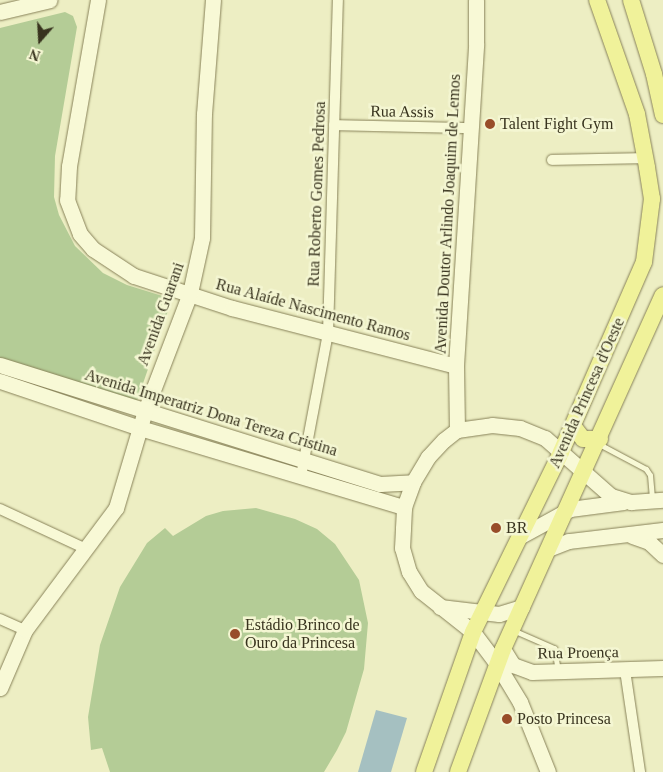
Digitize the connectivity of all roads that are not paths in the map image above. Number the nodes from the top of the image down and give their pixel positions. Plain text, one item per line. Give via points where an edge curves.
1 (50, 0) edge
2 (98, 0) edge
3 (213, 0) edge
4 (338, 0) edge
5 (476, 0) edge
6 (597, 0) edge
7 (631, 0) edge
8 (0, 12) edge
9 (663, 115) edge
10 (334, 125) junction
11 (469, 128) junction
12 (645, 158) junction
13 (552, 160) dead end
14 (190, 293) junction
15 (663, 295) edge
16 (328, 333) junction
17 (0, 365) edge
18 (456, 366) junction
19 (0, 381) edge
20 (145, 411) junction
21 (573, 426) junction
22 (140, 428) junction
23 (457, 430) junction
24 (599, 441) junction
25 (561, 452) junction
26 (304, 460) junction
27 (585, 472) junction
28 (301, 476) junction
29 (413, 482) junction
30 (658, 501) edge
31 (631, 502) junction
32 (404, 507) junction
33 (0, 509) edge
34 (566, 511) junction
35 (663, 530) edge
36 (628, 535) junction
37 (518, 536) junction
38 (86, 549) junction
39 (548, 549) junction
40 (663, 555) edge
41 (438, 607) junction
42 (522, 607) junction
43 (482, 611) junction
44 (0, 619) edge
45 (511, 629) junction
46 (25, 630) junction
47 (473, 632) junction
48 (500, 656) junction
49 (663, 668) edge
50 (625, 670) junction
51 (558, 671) junction
52 (532, 672) junction
53 (0, 688) edge
54 (515, 694) junction
55 (424, 772) edge
56 (458, 772) edge
57 (548, 772) edge
58 (640, 772) edge

1 - 8 main road
2 - 14 main road, Rua Alaíde Nascimento Ramos via 69,166 67,200 72,218 93,250 113,264 134,276
3 - 14 main road, Avenida Guarani via 204,114 202,238
4 - 10 street, Rua Roberto Gomes Pedrosa
5 - 11 main road, Avenida Doutor Arlindo Joaquim de Lemos
6 - 12 main road, Avenida Princesa d'Oeste via 637,114
7 - 9 main road
10 - 11 street, Rua Assis
10 - 16 street, Rua Roberto Gomes Pedrosa
11 - 18 main road, Avenida Doutor Arlindo Joaquim de Lemos
12 - 13 street
12 - 21 main road, Avenida Princesa d'Oeste via 652,199 644,262
14 - 16 main road, Rua Alaíde Nascimento Ramos via 232,308
14 - 20 main road, Avenida Guarani
15 - 24 main road, Avenida Princesa d'Oeste
16 - 18 main road, Rua Alaíde Nascimento Ramos
16 - 26 street, Rua Roberto Gomes Pedrosa
17 - 20 main road, Avenida Imperatriz Dona Tereza Cristina
18 - 23 main road, Avenida Doutor Arlindo Joaquim de Lemos
19 - 22 main road, Avenida Imperatriz Dona Tereza Cristina
20 - 22 main road, Avenida Guarani
20 - 26 main road, Avenida Imperatriz Dona Tereza Cristina
21 - 24 main road via 583,439
21 - 25 main road, Avenida Princesa d'Oeste
22 - 28 main road, Avenida Imperatriz Dona Tereza Cristina
22 - 38 main road, Avenida Guarani via 116,508
23 - 25 main road via 492,425 520,428 545,438
23 - 29 main road via 428,457
24 - 27 main road, Avenida Princesa d'Oeste
24 - 30 lane via 646,469
25 - 27 main road
25 - 37 main road, Avenida Princesa d'Oeste
26 - 28 street, Rua Roberto Gomes Pedrosa
26 - 29 main road, Avenida Imperatriz Dona Tereza Cristina via 380,484
27 - 31 main road via 611,496
27 - 34 main road, Avenida Princesa d'Oeste
28 - 32 main road, Avenida Imperatriz Dona Tereza Cristina
29 - 32 main road
30 - 31 main road
31 - 34 main road
32 - 41 main road via 402,548 409,572
33 - 38 street
34 - 37 main road
34 - 39 main road, Avenida Princesa d'Oeste
35 - 36 main road
36 - 39 main road via 569,541
36 - 40 main road via 649,542
37 - 43 main road, Avenida Princesa d'Oeste
38 - 46 main road, Avenida Guarani
39 - 42 main road, Avenida Princesa d'Oeste
41 - 43 main road
41 - 47 main road
42 - 43 main road via 508,613
42 - 45 main road, Avenida Princesa d'Oeste
43 - 47 main road, Avenida Princesa d'Oeste
44 - 46 street
45 - 48 main road, Avenida Princesa d'Oeste
45 - 51 lane via 554,648
46 - 53 main road, Avenida Guarani
47 - 48 main road
47 - 55 main road, Avenida Princesa d'Oeste
48 - 52 main road, Rua Proença
48 - 54 main road
48 - 56 main road, Avenida Princesa d'Oeste
49 - 50 main road, Rua Proença
50 - 51 main road, Rua Proença
50 - 58 street
51 - 52 main road, Rua Proença
52 - 54 main road via 521,681
54 - 57 main road

